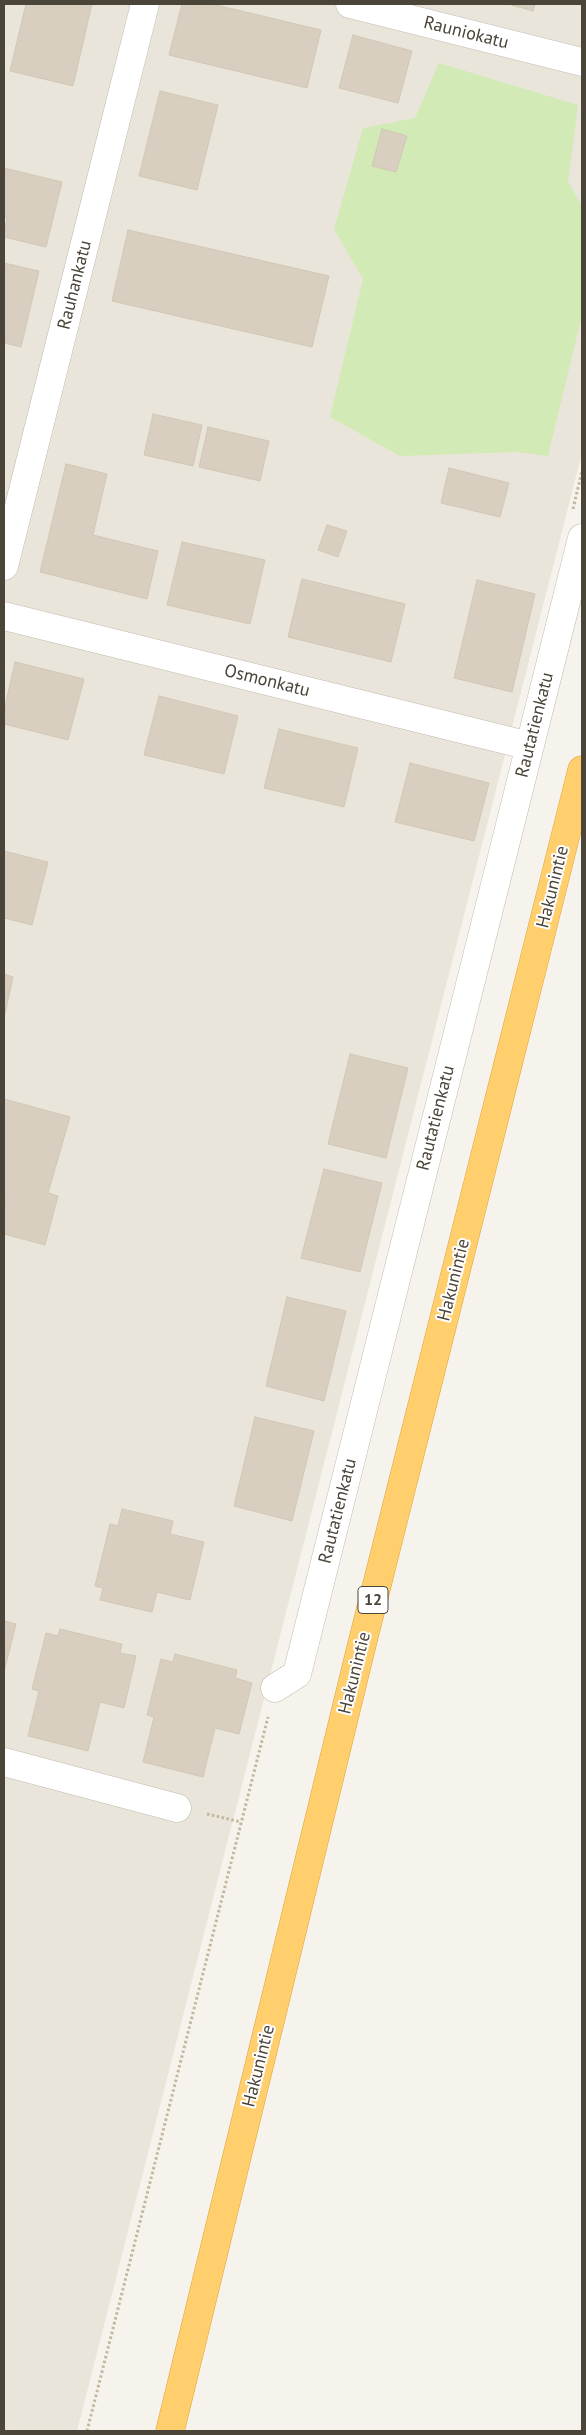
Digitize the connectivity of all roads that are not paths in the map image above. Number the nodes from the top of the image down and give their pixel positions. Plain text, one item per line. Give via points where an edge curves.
1 (145, 4) edge
2 (350, 4) edge
3 (582, 62) edge
4 (582, 538) edge
5 (4, 566) edge
6 (4, 616) edge
7 (530, 746) junction
8 (582, 770) edge
9 (275, 1688) dead end
10 (4, 1762) edge
11 (177, 1808) dead end
12 (170, 2431) edge

1 - 5 street, Rauhankatu
2 - 3 street, Rauniokatu
4 - 7 street, Rautatienkatu
6 - 7 street, Osmonkatu
7 - 9 street, Rautatienkatu via 297,1674
8 - 12 highway, Hakunintie / 12 via 360,1652
10 - 11 street

